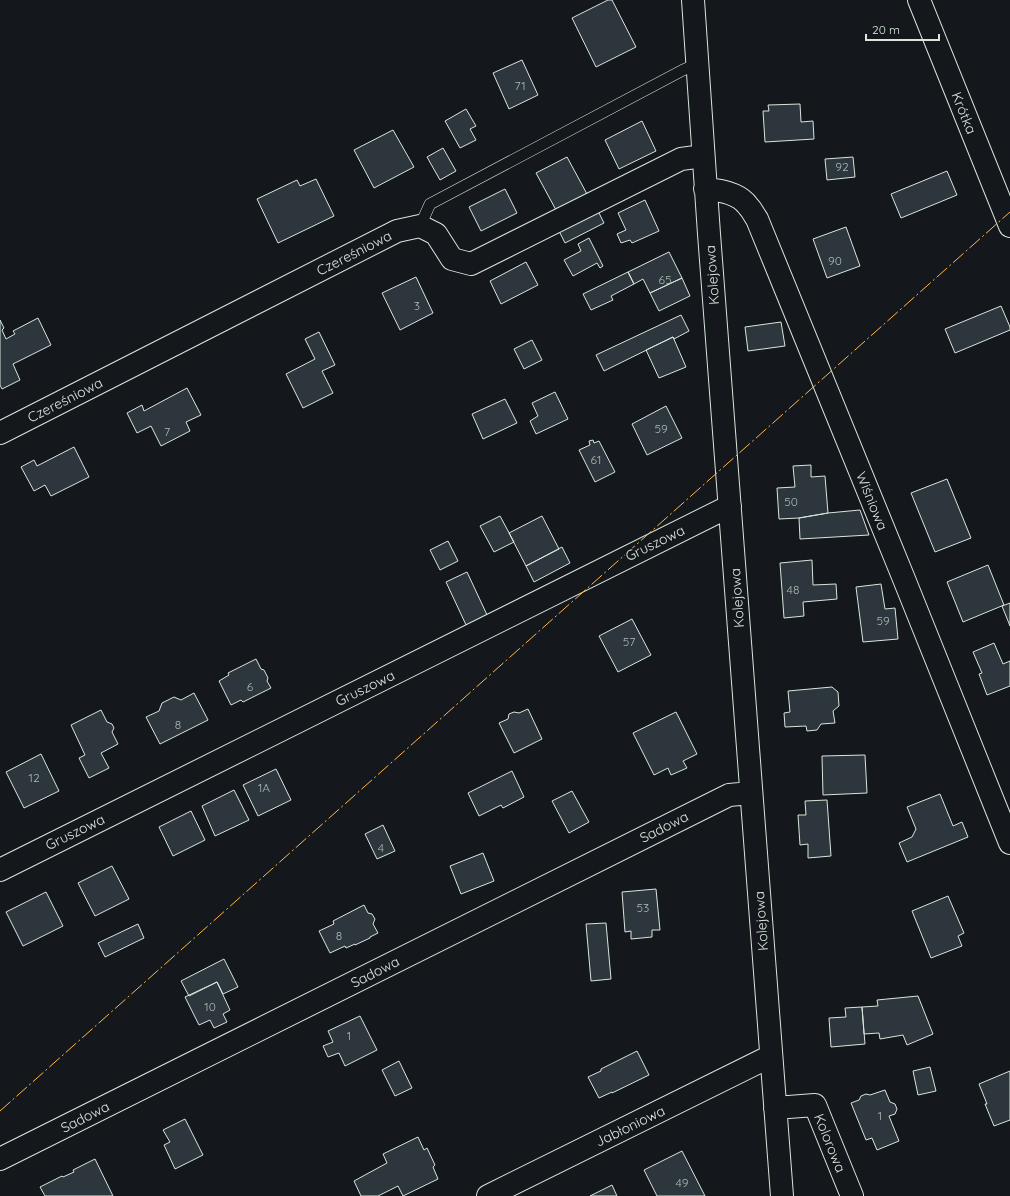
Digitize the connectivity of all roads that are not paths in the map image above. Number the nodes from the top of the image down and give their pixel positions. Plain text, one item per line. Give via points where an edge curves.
1 (693, 0) edge
2 (919, 0) edge
3 (697, 64) junction
4 (703, 156) junction
5 (706, 188) junction
6 (420, 226) junction
7 (1010, 226) edge
8 (0, 433) edge
9 (730, 506) junction
10 (751, 792) junction
11 (1010, 843) edge
12 (0, 870) edge
13 (771, 1056) junction
14 (775, 1108) junction
15 (0, 1159) edge
16 (488, 1196) edge
17 (782, 1196) edge
18 (852, 1196) edge

1 - 3 street, Kolejowa
2 - 7 street, Krótka
3 - 4 street, Kolejowa
3 - 6 lane via 430,204
4 - 5 street, Kolejowa
4 - 6 street via 681,159 471,264 452,259 436,234
5 - 9 street, Kolejowa
5 - 11 street, Wiśniowa via 731,194 745,201 757,219
6 - 8 street, Czereśniowa via 397,231
9 - 10 street, Kolejowa
9 - 12 street, Gruszowa
10 - 13 street, Kolejowa
10 - 15 street, Sadowa via 729,795
13 - 14 street, Kolejowa
13 - 16 street, Jabłoniowa
14 - 17 street, Kolejowa
14 - 18 street, Kolorowa via 815,1105

